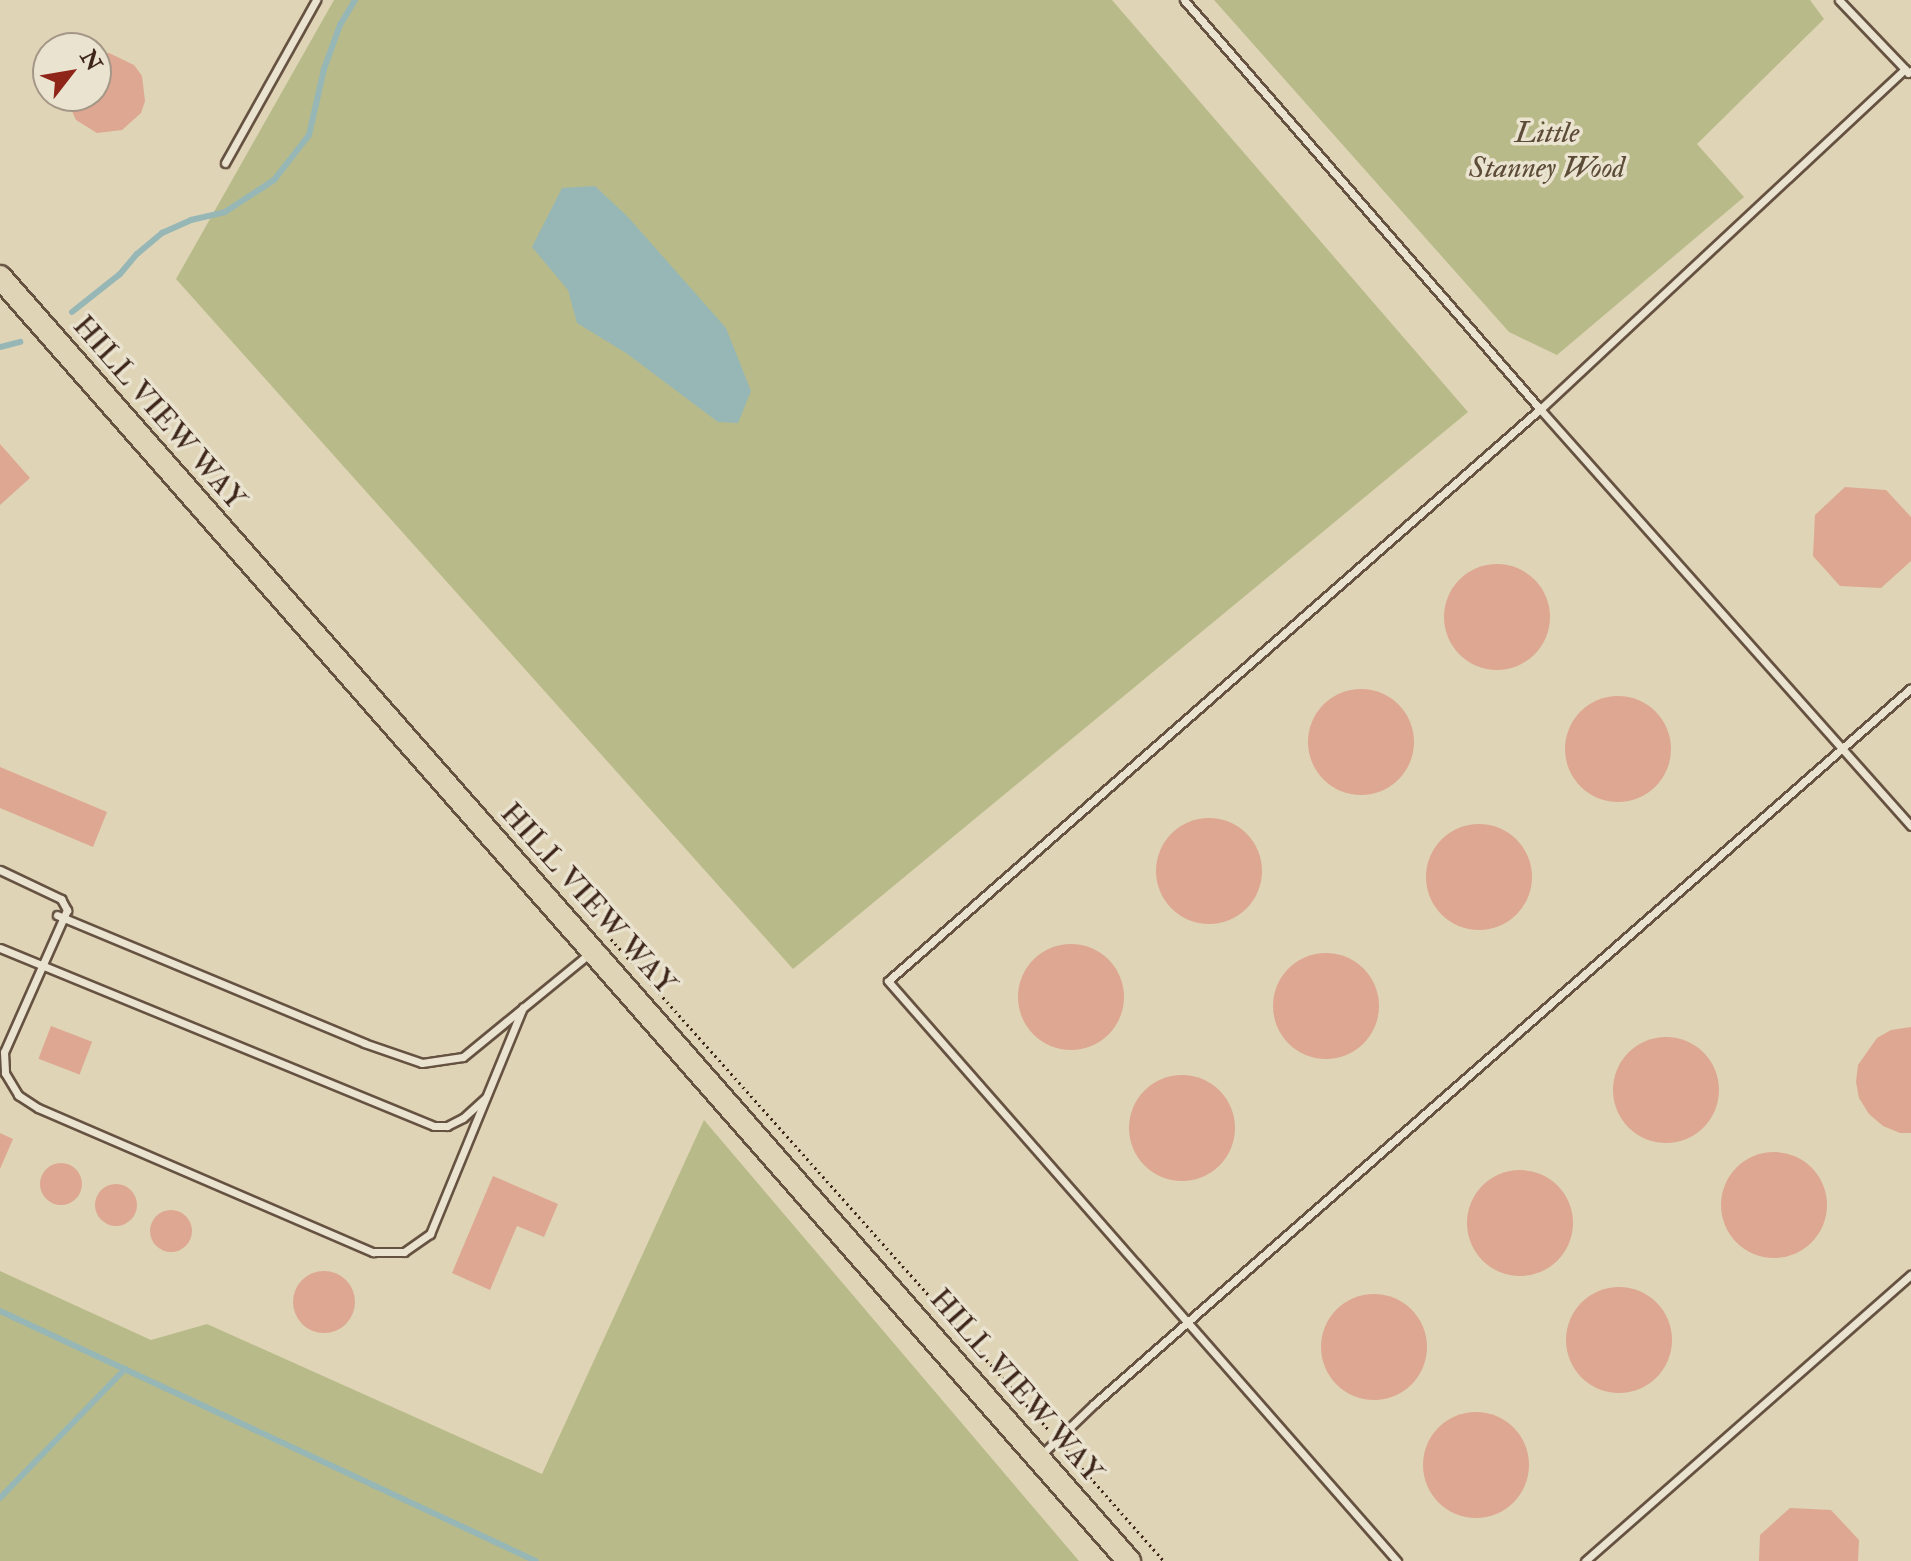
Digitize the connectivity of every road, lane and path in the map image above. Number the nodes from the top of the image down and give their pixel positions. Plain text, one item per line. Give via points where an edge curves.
1 (316, 0) edge
2 (1184, 0) edge
3 (1839, 0) edge
4 (1909, 72) edge
5 (225, 163) dead end
6 (0, 277) edge
7 (1540, 409) junction
8 (1911, 688) edge
9 (1844, 750) junction
10 (1911, 826) edge
11 (0, 870) edge
12 (60, 916) junction
13 (0, 948) edge
14 (594, 950) junction
15 (42, 965) junction
16 (523, 1007) junction
17 (488, 1095) junction
18 (1911, 1275) edge
19 (1189, 1324) junction
20 (1039, 1457) junction
21 (1129, 1561) edge
22 (1397, 1561) edge
23 (1585, 1561) edge

1 - 5 lane
2 - 7 lane
3 - 4 lane
4 - 7 lane
6 - 14 main road, HILL VIEW WAY
7 - 9 lane
7 - 19 lane via 888,981
8 - 9 lane
9 - 10 lane
9 - 19 lane
11 - 12 lane via 61,899 67,910
12 - 15 lane
12 - 16 lane via 422,1063 463,1057
13 - 15 lane
14 - 16 lane
14 - 20 main road, HILL VIEW WAY
15 - 17 lane via 434,1126 463,1118
15 - 17 lane via 4,1052 5,1073 18,1095 373,1252 404,1252 430,1234
16 - 17 lane
18 - 23 lane
19 - 20 lane
19 - 22 lane
20 - 21 main road, HILL VIEW WAY

